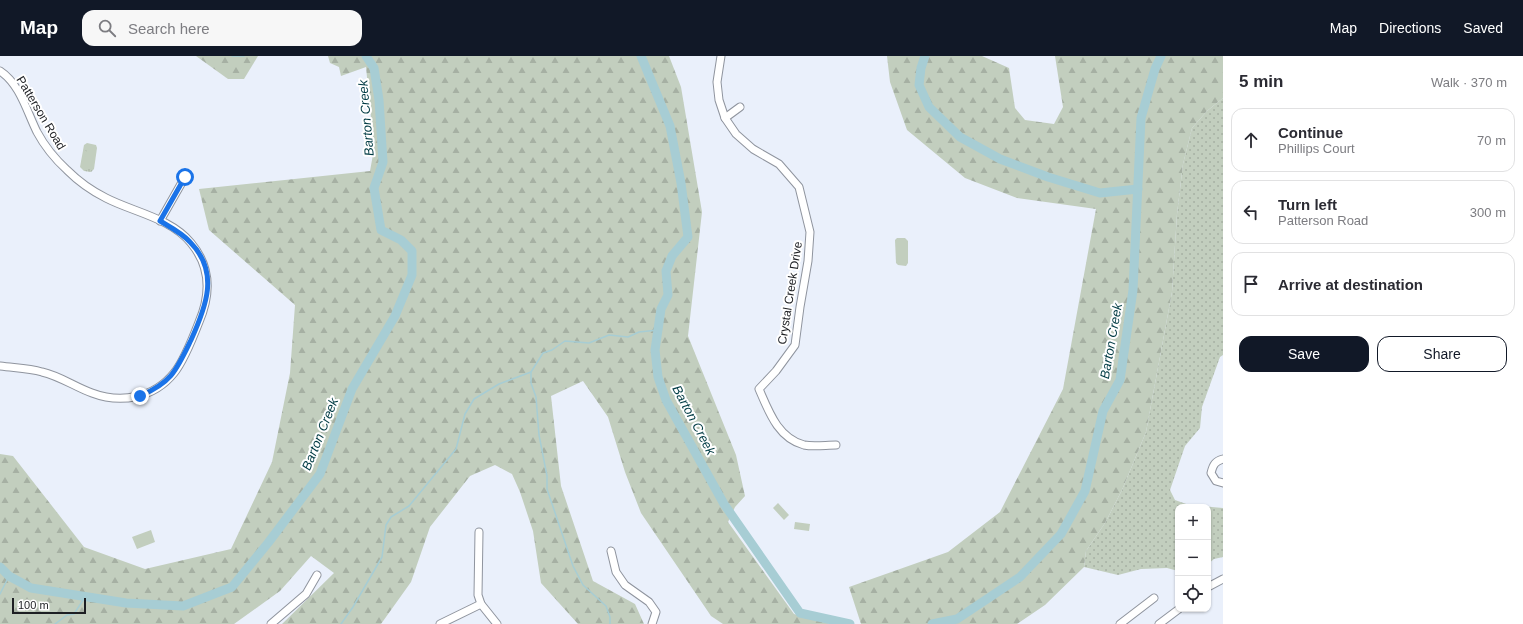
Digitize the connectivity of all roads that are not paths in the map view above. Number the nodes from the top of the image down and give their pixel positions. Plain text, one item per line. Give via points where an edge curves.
1 (721, 56) edge
2 (0, 71) edge
3 (740, 107) dead end
4 (725, 118) junction
5 (185, 177) dead end
6 (160, 221) junction
7 (0, 366) edge
8 (836, 445) dead end
9 (1223, 459) edge
10 (1223, 483) edge
11 (479, 532) dead end
12 (611, 551) dead end
13 (317, 575) dead end
14 (1223, 579) edge
15 (1211, 585) edge
16 (1154, 598) dead end
17 (481, 604) junction
18 (1175, 612) edge
19 (271, 624) edge
20 (440, 624) edge
21 (497, 624) edge
22 (652, 624) edge
23 (1121, 624) edge
24 (1159, 624) edge

1 - 4 street, Crystal Creek Drive via 717,82
2 - 6 street, Patterson Road via 16,87 51,154 68,171 106,198
3 - 4 street
4 - 8 street, Crystal Creek Drive via 736,134 753,149 780,164 799,187 810,232 795,345 759,389 769,413 785,437 805,445
5 - 6 street
6 - 7 street, Patterson Road via 190,242 201,257 207,273 208,291 199,324 175,372 165,383 140,396 114,398 92,393 43,372
9 - 10 street via 1218,460 1213,466 1212,473 1216,481
11 - 17 street via 477,585
12 - 22 street via 616,572 625,585 649,602 656,612
13 - 19 street via 306,594
14 - 15 street
16 - 23 street
17 - 20 street
17 - 21 street
18 - 24 street

